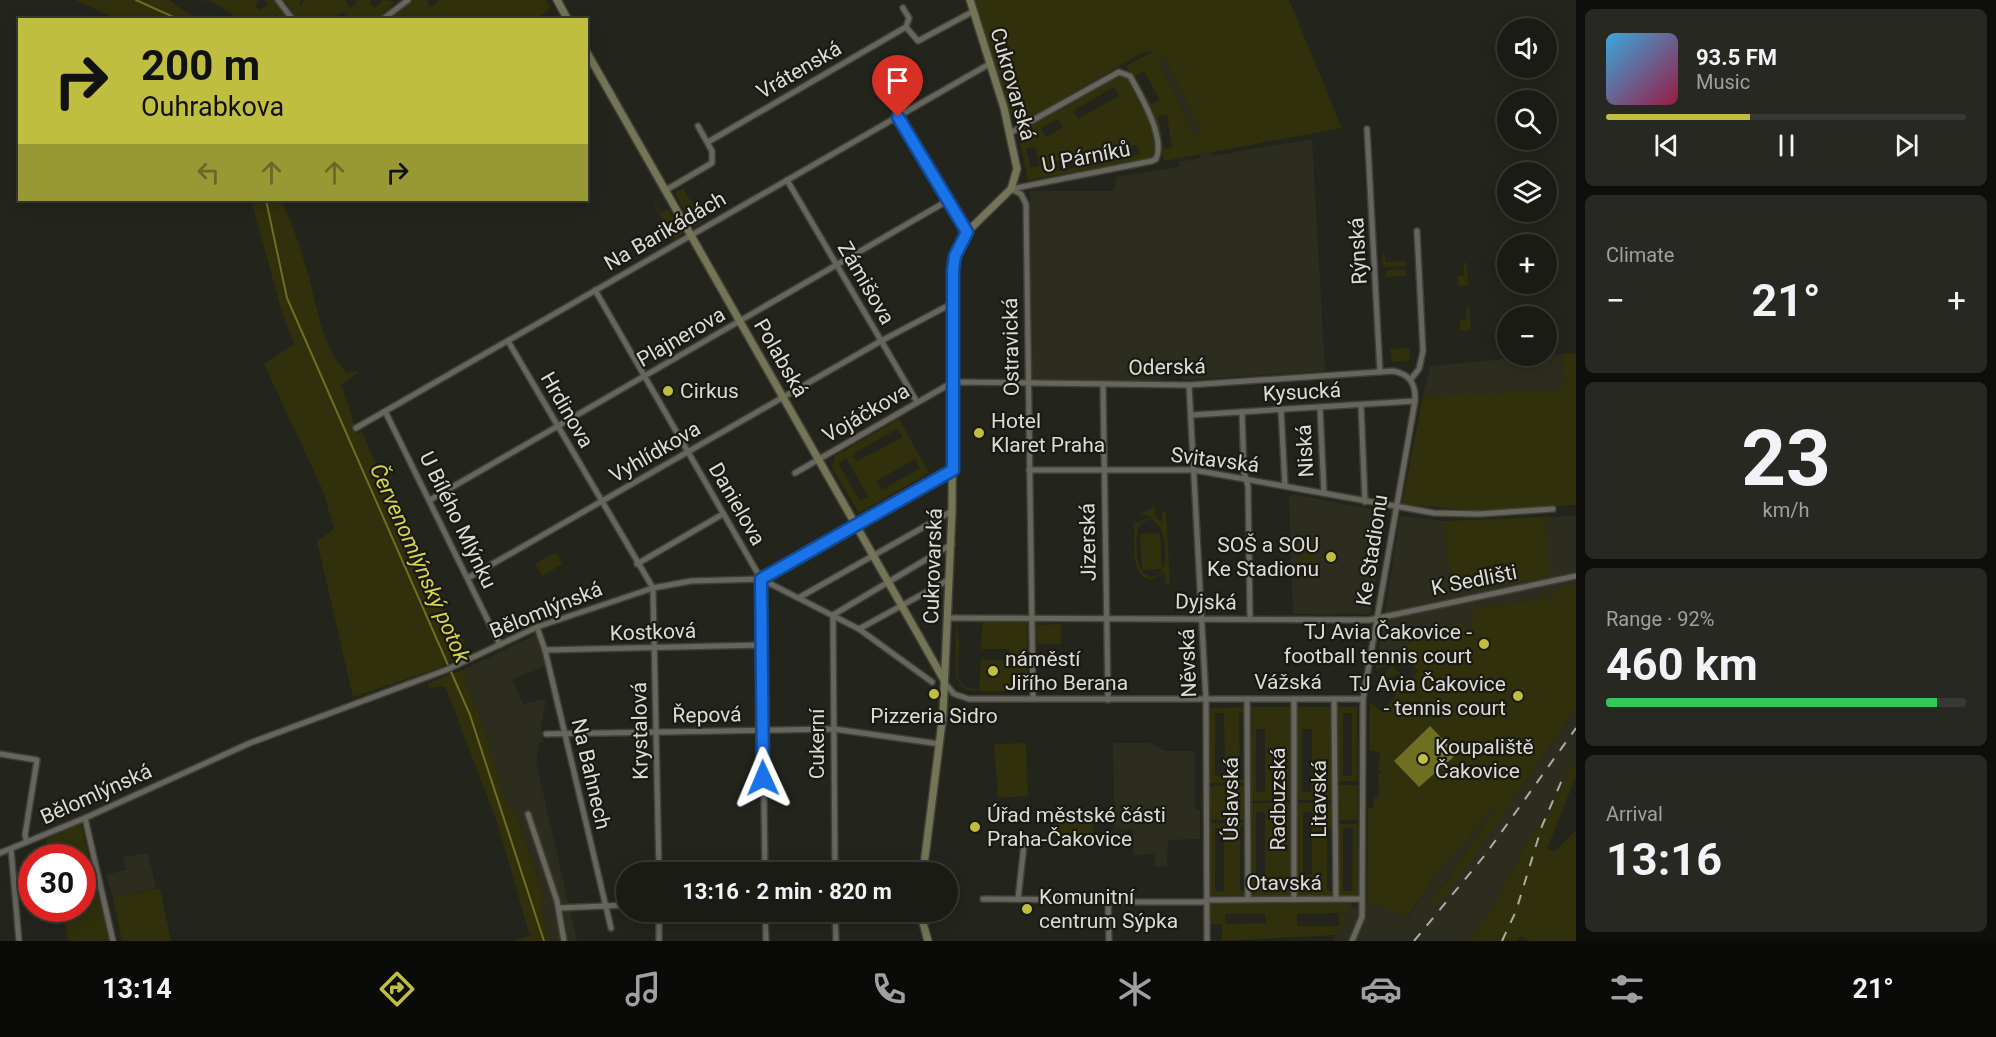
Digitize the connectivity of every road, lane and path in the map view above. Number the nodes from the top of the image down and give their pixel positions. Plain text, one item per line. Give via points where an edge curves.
1 (278, 0) edge
2 (557, 0) edge
3 (970, 0) edge
4 (403, 1) edge
5 (903, 8) dead end
6 (974, 11) junction
7 (292, 18) edge
8 (384, 18) edge
9 (567, 18) edge
10 (906, 27) junction
11 (588, 54) edge
12 (991, 63) junction
13 (898, 117) junction
14 (698, 126) dead end
15 (1368, 129) dead end
16 (1010, 132) junction
17 (708, 142) junction
18 (788, 180) junction
19 (1011, 189) junction
20 (666, 190) junction
21 (947, 201) junction
22 (1417, 231) dead end
23 (967, 232) junction
24 (692, 235) junction
25 (837, 265) junction
26 (595, 290) junction
27 (953, 303) junction
28 (741, 321) junction
29 (508, 341) junction
30 (881, 341) junction
31 (1380, 372) junction
32 (644, 377) junction
33 (1411, 380) junction
34 (953, 382) junction
35 (1028, 383) junction
36 (1103, 384) junction
37 (1189, 385) junction
38 (784, 398) junction
39 (1415, 401) junction
40 (916, 402) junction
41 (1361, 405) junction
42 (1320, 408) junction
43 (1281, 410) junction
44 (385, 411) junction
45 (1242, 411) junction
46 (1192, 415) junction
47 (557, 427) junction
48 (356, 428) dead end
49 (688, 452) junction
50 (819, 459) junction
51 (1104, 469) junction
52 (953, 470) junction
53 (1029, 470) junction
54 (1194, 470) junction
55 (795, 473) dead end
56 (1246, 478) junction
57 (1285, 486) junction
58 (1324, 493) junction
59 (430, 500) junction
60 (602, 502) junction
61 (1365, 502) junction
62 (1395, 508) junction
63 (1553, 509) dead end
64 (952, 511) junction
65 (723, 514) junction
66 (856, 525) junction
67 (952, 544) junction
68 (873, 555) junction
69 (637, 564) junction
70 (1576, 576) edge
71 (468, 578) junction
72 (761, 579) junction
73 (950, 579) junction
74 (889, 582) junction
75 (652, 588) junction
76 (800, 597) junction
77 (902, 605) junction
78 (833, 615) junction
79 (948, 618) junction
80 (1203, 618) junction
81 (1377, 618) junction
82 (1106, 619) junction
83 (1250, 619) junction
84 (1033, 620) junction
85 (537, 627) junction
86 (859, 629) junction
87 (500, 645) junction
88 (762, 645) junction
89 (654, 649) junction
90 (544, 650) junction
91 (932, 682) dead end
92 (945, 683) junction
93 (1033, 699) junction
94 (1206, 699) junction
95 (1247, 699) junction
96 (1294, 699) junction
97 (1334, 699) junction
98 (1363, 699) junction
99 (1108, 700) junction
100 (834, 729) junction
101 (762, 730) junction
102 (656, 732) junction
103 (546, 734) dead end
104 (564, 734) junction
105 (940, 744) junction
106 (0, 754) edge
107 (528, 814) dead end
108 (85, 818) junction
109 (27, 842) junction
110 (1024, 845) dead end
111 (11, 849) junction
112 (0, 853) edge
113 (659, 862) edge
114 (765, 862) edge
115 (835, 862) edge
116 (924, 862) edge
117 (983, 899) dead end
118 (1018, 899) junction
119 (1248, 899) junction
120 (1294, 899) junction
121 (1336, 899) junction
122 (1362, 899) junction
123 (1108, 901) junction
124 (1206, 901) junction
125 (616, 906) edge
126 (605, 907) junction
127 (559, 908) junction
128 (659, 922) edge
129 (765, 922) edge
130 (835, 922) edge
131 (923, 922) edge
132 (611, 928) dead end
133 (19, 941) edge
134 (113, 941) edge
135 (564, 941) edge
136 (659, 941) edge
137 (766, 941) edge
138 (836, 941) edge
139 (928, 941) edge
140 (1109, 941) edge
141 (1207, 941) edge
142 (1352, 941) edge

1 - 7 street
2 - 9 street
3 - 6 street, Cukrovarská
4 - 8 street
5 - 10 street via 909,18
6 - 10 street via 921,40 914,39
6 - 12 street, Cukrovarská
10 - 17 street, Vrátenská
11 - 20 street, Polabská
12 - 13 street, Na Barikádách
12 - 16 street, Cukrovarská
13 - 18 street, Na Barikádách
13 - 21 street
14 - 17 street
15 - 31 street, Rýnská
16 - 19 street, Cukrovarská via 1017,169
16 - 19 street, U Párníků via 1119,72 1130,76 1150,111 1158,150 1152,161
17 - 20 street via 714,157 712,163
18 - 24 street, Na Barikádách
18 - 25 street, Zámišova
19 - 23 street, Cukrovarská
19 - 35 street, Ostravická via 1021,194 1026,204
20 - 24 street, Polabská
21 - 23 street
21 - 25 street, Plajnerova
22 - 33 street via 1423,351 1419,369
23 - 27 street, Cukrovarská via 955,256
24 - 26 street, Na Barikádách
24 - 28 street, Polabská
25 - 28 street, Plajnerova
25 - 30 street, Zámišova
26 - 29 street, Na Barikádách
26 - 32 street, Danielova
27 - 30 street, Vyhlídkova
27 - 34 street, Cukrovarská
28 - 32 street, Plajnerova
28 - 38 street, Polabská
29 - 44 street, Na Barikádách
29 - 47 street, Hrdinova
30 - 38 street, Vyhlídkova
30 - 40 street, Zámišova
31 - 33 street via 1400,372
31 - 37 street, Oderská
32 - 47 street, Plajnerova
32 - 49 street, Danielova
33 - 39 street, Ke Stadionu
34 - 35 street, Oderská
34 - 40 street, Vojáčkova
34 - 52 street, Cukrovarská
35 - 36 street, Oderská
35 - 53 street, Ostravická
36 - 37 street, Oderská
36 - 51 street, Jizerská
37 - 46 street, Něvská
38 - 49 street, Vyhlídkova
38 - 50 street, Polabská
39 - 41 street, Kysucká
39 - 62 street, Ke Stadionu
40 - 50 street, Vojáčkova
41 - 42 street, Kysucká
41 - 61 street
42 - 43 street, Kysucká
42 - 58 street, Niská
43 - 45 street, Kysucká
43 - 57 street
44 - 48 street, Na Barikádách
44 - 59 street, U Bílého Mlýnku
45 - 46 street, Kysucká
45 - 56 street
46 - 54 street, Něvská
47 - 59 street, Plajnerova
47 - 60 street, Hrdinova
49 - 60 street, Vyhlídkova
49 - 65 street, Danielova
50 - 55 street, Vojáčkova
50 - 66 street, Polabská
51 - 53 street, Svitavská
51 - 54 street, Svitavská
51 - 82 street, Jizerská
52 - 64 street, Cukrovarská
52 - 66 street
53 - 84 street, Ostravická
54 - 56 street, Svitavská
54 - 80 street, Něvská
56 - 57 street, Svitavská
56 - 83 street
57 - 58 street, Svitavská
58 - 61 street, Svitavská
59 - 71 street, U Bílého Mlýnku
60 - 69 street, Hrdinova
60 - 71 street, Vyhlídkova
61 - 62 street, Svitavská
62 - 63 street, Svitavská via 1480,514
62 - 81 street, Ke Stadionu
64 - 67 street, Cukrovarská
64 - 68 street
65 - 69 street
65 - 72 street, Danielova
66 - 68 street, Polabská
66 - 72 street
67 - 73 street, Cukrovarská
67 - 74 street
68 - 74 street, Polabská
68 - 76 street
69 - 75 street, Hrdinova
70 - 81 street, K Sedlišti
71 - 87 street, U Bílého Mlýnku
72 - 75 street, Bělomlýnská via 691,581
72 - 76 street, Bělomlýnská
72 - 88 street
73 - 77 street
73 - 79 street, Cukrovarská
74 - 77 street, Polabská
74 - 78 street
75 - 85 street, Bělomlýnská
75 - 89 street, Krystalová
76 - 78 street, Bělomlýnská
77 - 86 street
77 - 92 street, Polabská
78 - 86 street, Bělomlýnská
78 - 100 street, Cukerní
79 - 84 street
79 - 92 street, Cukrovarská
80 - 82 street, Dyjská
80 - 83 street, Dyjská
80 - 94 street, Něvská
81 - 83 street, Dyjská
81 - 98 street, Ke Stadionu
82 - 84 street, Dyjská
82 - 99 street, Jizerská
84 - 93 street
85 - 87 street, Bělomlýnská
85 - 90 street, Na Bahnech
86 - 91 street, Bělomlýnská
87 - 108 street, Bělomlýnská via 446,670 249,743
88 - 89 street, Kostková
88 - 101 street
89 - 90 street, Kostková
89 - 102 street, Krystalová
90 - 104 street, Na Bahnech
92 - 93 street via 963,698
92 - 105 street, Cukrovarská
93 - 99 street, Vážská
94 - 95 street, Vážská
94 - 99 street, Vážská
94 - 124 street, Něvská
95 - 96 street, Vážská
95 - 119 street, Úslavská
96 - 97 street, Vážská
96 - 120 street, Radbuzská
97 - 98 street, Vážská
97 - 121 street, Litavská
98 - 122 street, Ke Stadionu
100 - 101 street, Řepová
100 - 105 street, Řepová
100 - 115 street, Cukerní
101 - 102 street, Řepová
101 - 114 street
102 - 104 street, Řepová
102 - 113 street, Krystalová
103 - 104 street, Řepová
104 - 126 street, Na Bahnech
105 - 116 street, Cukrovarská
106 - 109 street via 37,760
107 - 127 street
108 - 109 street, Bělomlýnská
108 - 134 street
109 - 111 street, Bělomlýnská
110 - 118 street
111 - 112 street, Bělomlýnská
111 - 133 street
117 - 118 street, Otavská
118 - 123 street, Otavská
119 - 120 street, Otavská
119 - 124 street, Otavská
120 - 121 street, Otavská
121 - 122 street, Otavská
122 - 142 street, Ke Stadionu via 1362,917
123 - 124 street, Otavská
123 - 140 street
124 - 141 street, Něvská
125 - 126 street
126 - 127 street
126 - 132 street, Na Bahnech
127 - 135 street
128 - 136 street
129 - 137 street
130 - 138 street
131 - 139 street

